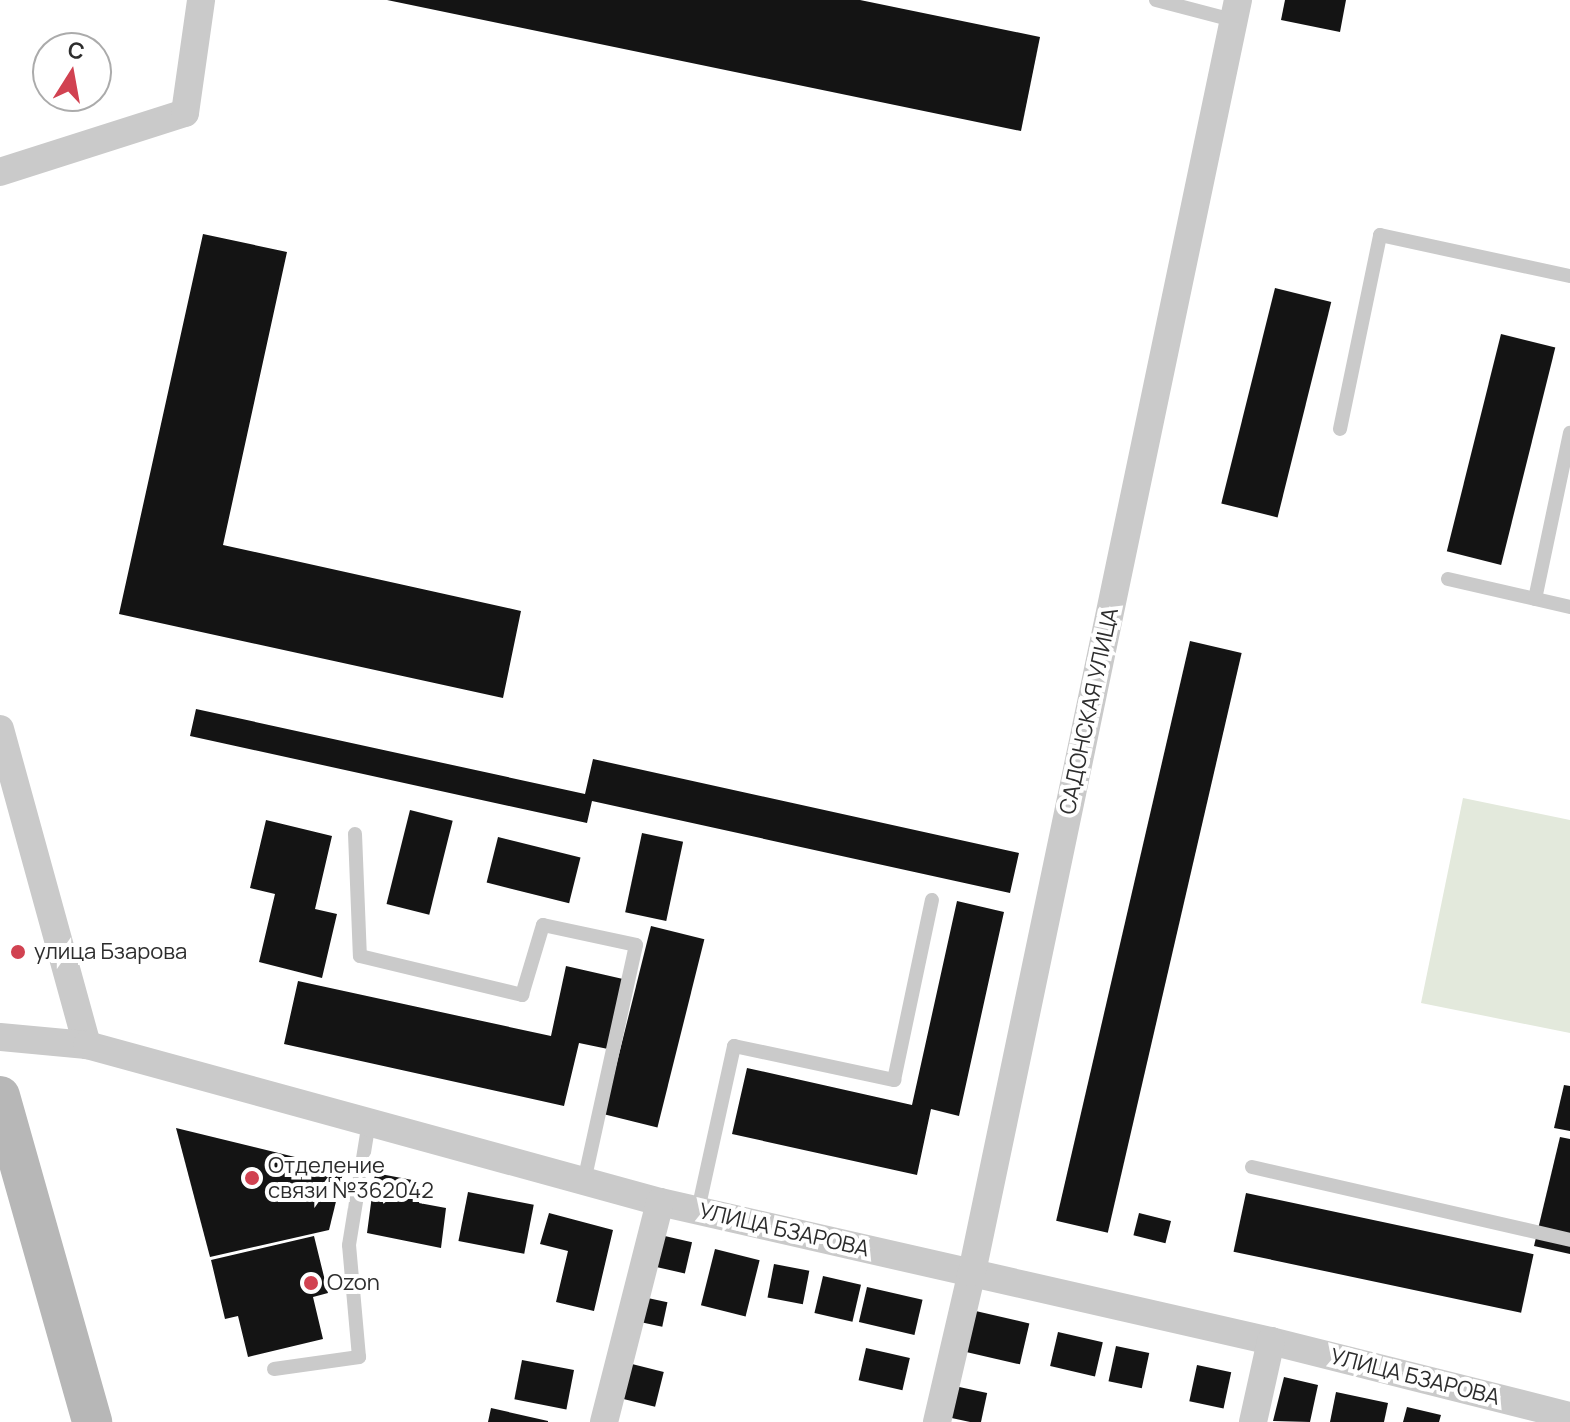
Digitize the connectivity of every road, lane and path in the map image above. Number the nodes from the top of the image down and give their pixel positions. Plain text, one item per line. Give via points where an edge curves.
1 (201, 0) edge
2 (1156, 0) edge
3 (1236, 10) edge
4 (0, 172) edge
5 (1570, 276) edge
6 (1340, 429) dead end
7 (1570, 433) edge
8 (1448, 579) dead end
9 (1535, 599) junction
10 (1570, 607) edge
11 (0, 729) edge
12 (355, 834) dead end
13 (932, 900) dead end
14 (0, 1037) edge
15 (87, 1045) junction
16 (0, 1096) edge
17 (369, 1122) junction
18 (1252, 1167) dead end
19 (584, 1181) junction
20 (660, 1202) junction
21 (698, 1210) junction
22 (1570, 1240) edge
23 (972, 1272) junction
24 (1271, 1341) junction
25 (274, 1369) dead end
26 (1570, 1416) edge
27 (92, 1422) edge
28 (604, 1422) edge
29 (937, 1422) edge
30 (1253, 1422) edge

1 - 4 street via 185,113
2 - 3 lane
3 - 23 street, САДОНСКАЯ УЛИЦА
5 - 6 lane via 1380,235
7 - 9 lane
8 - 9 lane
9 - 10 lane
11 - 15 street
12 - 19 lane via 360,956 522,995 543,925 636,945
13 - 21 lane via 894,1080 734,1046
14 - 15 street, УЛИЦА БЗАРОВА
15 - 17 street, УЛИЦА БЗАРОВА
16 - 27 main road
17 - 19 street, УЛИЦА БЗАРОВА
17 - 25 lane via 349,1245 359,1357
18 - 22 lane
19 - 20 street, УЛИЦА БЗАРОВА
20 - 21 street, УЛИЦА БЗАРОВА
20 - 28 street
21 - 23 street, УЛИЦА БЗАРОВА
23 - 24 street, УЛИЦА БЗАРОВА
23 - 29 street, САДОНСКАЯ УЛИЦА
24 - 26 street, УЛИЦА БЗАРОВА
24 - 30 street

